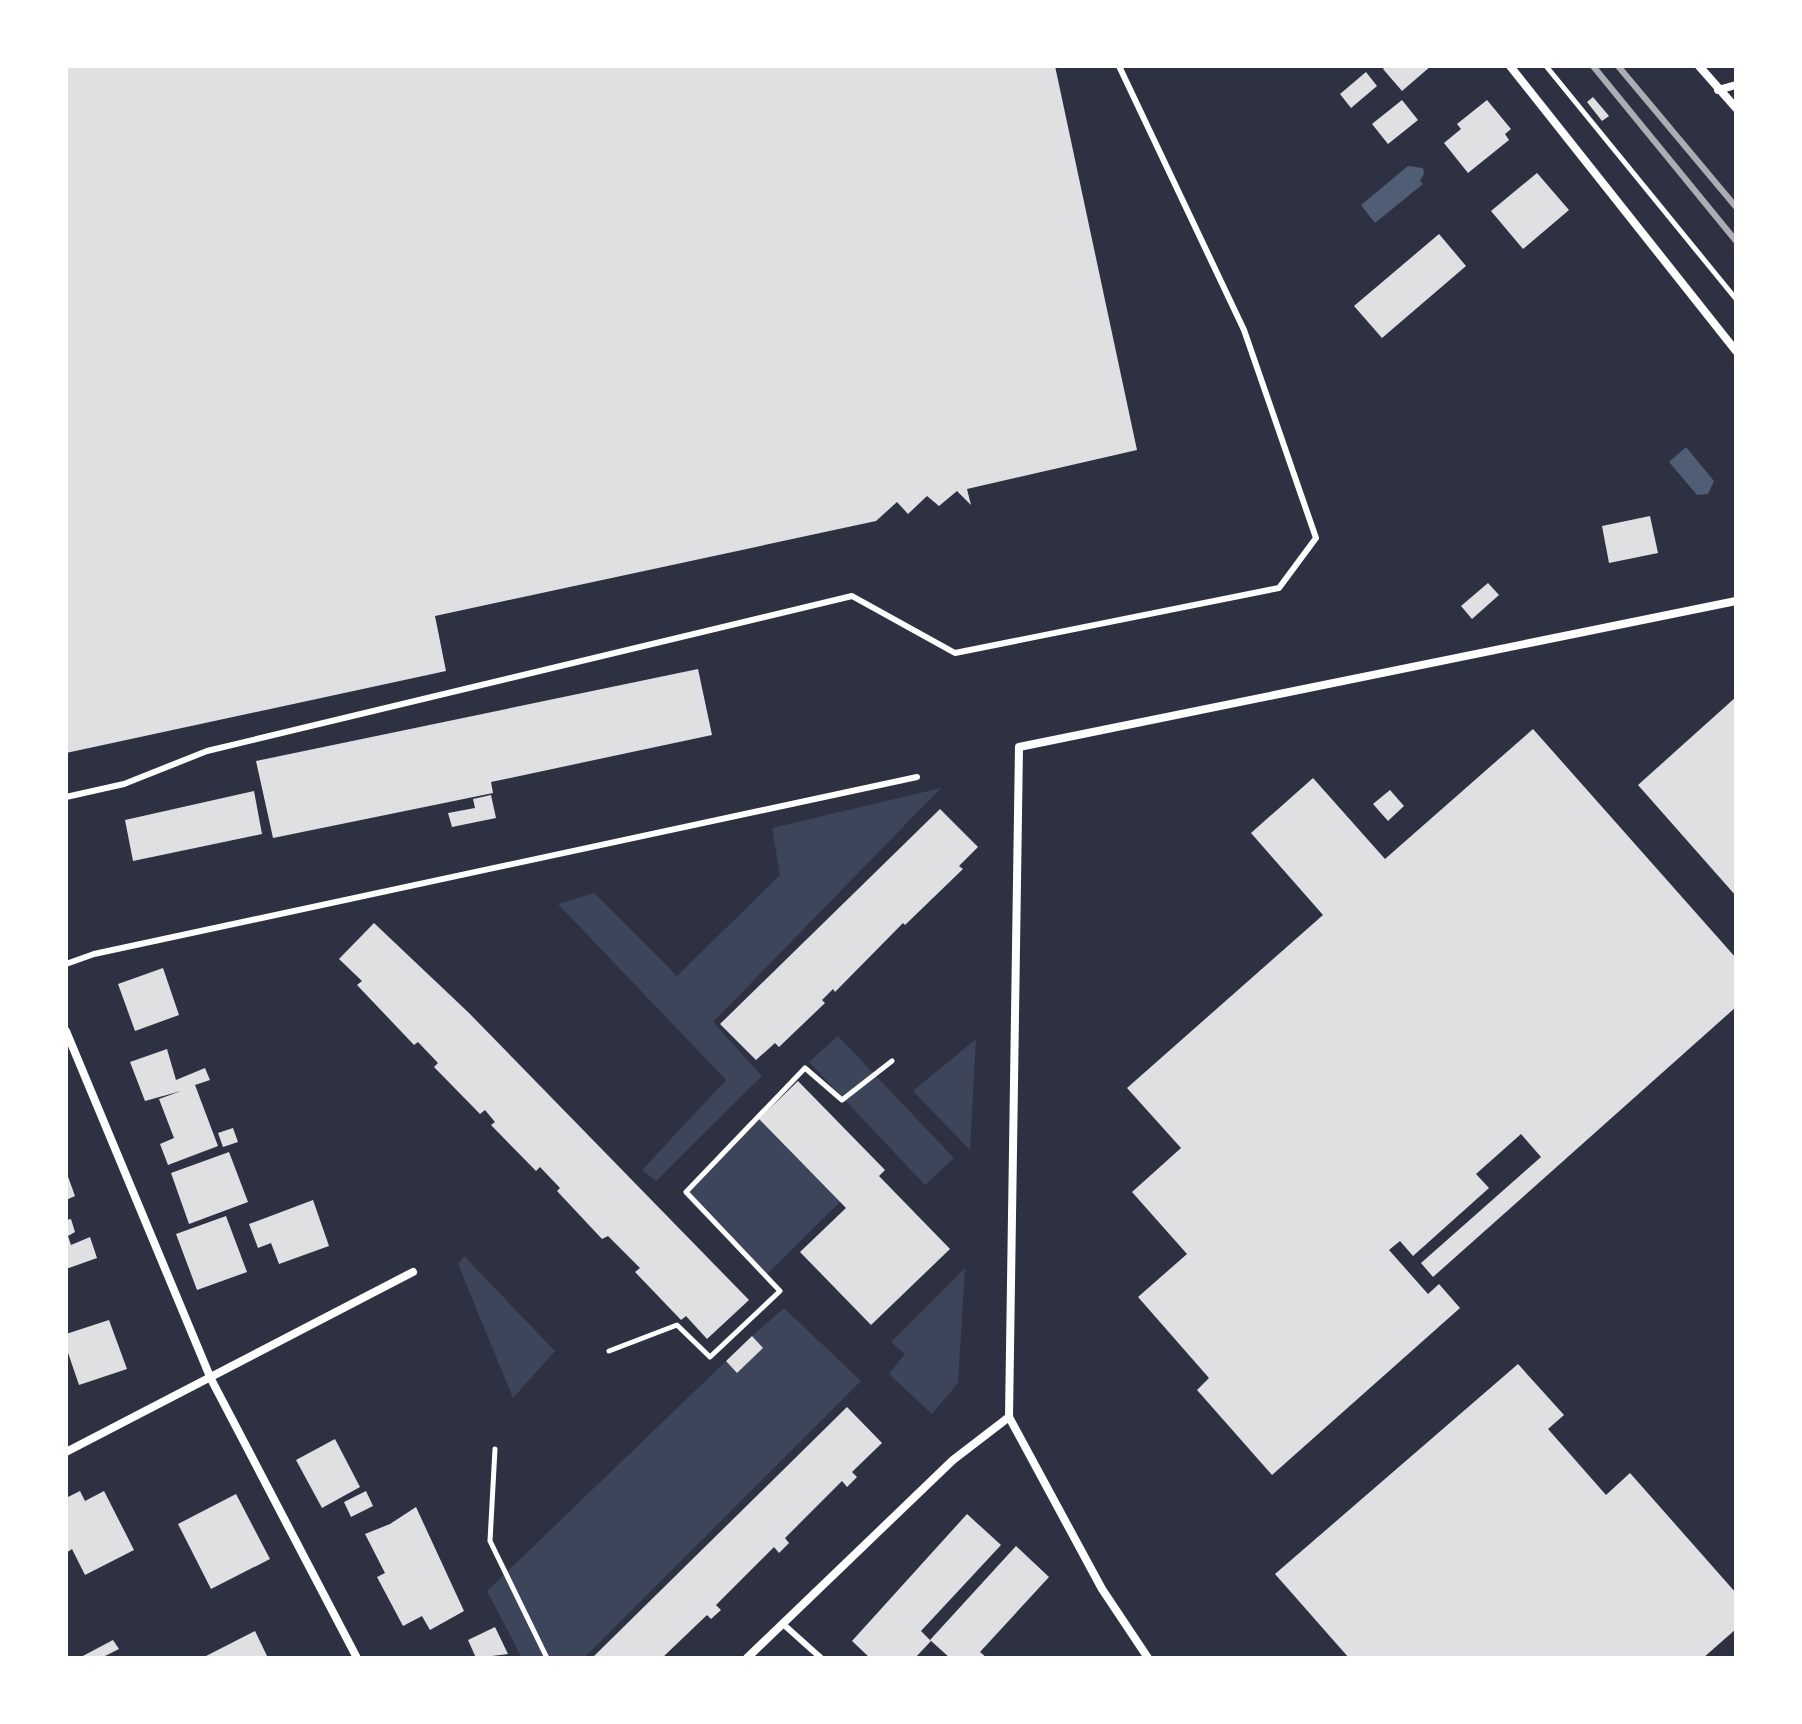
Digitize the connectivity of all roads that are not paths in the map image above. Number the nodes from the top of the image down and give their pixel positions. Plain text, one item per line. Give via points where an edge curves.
1 (1119, 66) edge
2 (1510, 66) edge
3 (1699, 66) edge
4 (1736, 85) edge
5 (1718, 90) junction
6 (1736, 108) edge
7 (1736, 351) edge
8 (1736, 601) edge
9 (917, 777) dead end
10 (66, 797) edge
11 (66, 964) edge
12 (66, 1031) edge
13 (413, 1272) dead end
14 (211, 1379) junction
15 (1009, 1417) junction
16 (66, 1452) edge
17 (783, 1624) junction
18 (357, 1658) edge
19 (747, 1658) edge
20 (821, 1658) edge
21 (1148, 1658) edge

1 - 10 lane via 1244,330 1316,538 1279,588 955,653 852,596 207,751 124,784
2 - 7 street
3 - 5 street
4 - 5 street
5 - 6 street
8 - 15 street via 1019,747
9 - 11 lane
12 - 14 street
13 - 14 street
14 - 16 street
14 - 18 street
15 - 17 street via 953,1460
15 - 21 street via 1102,1589
17 - 19 street
17 - 20 lane

